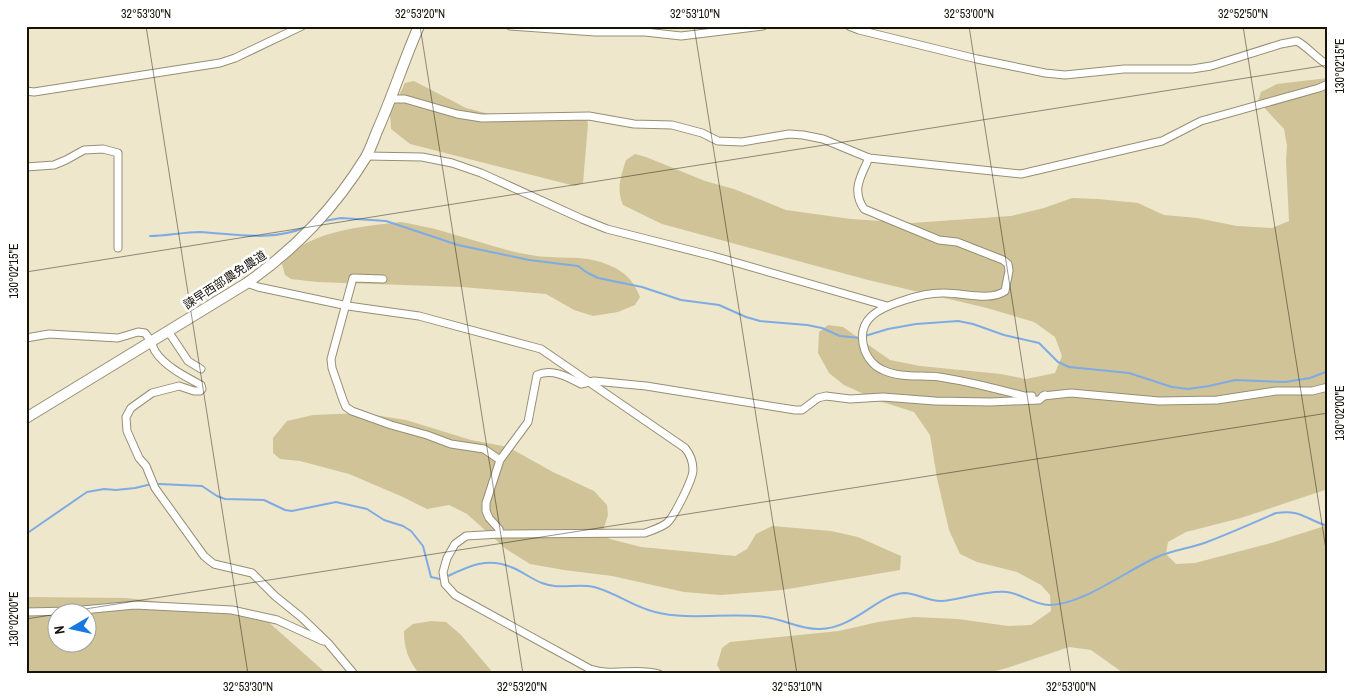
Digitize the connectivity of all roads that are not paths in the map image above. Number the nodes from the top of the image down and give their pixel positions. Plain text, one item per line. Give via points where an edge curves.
1 (302, 26) edge
2 (418, 26) edge
3 (510, 26) edge
4 (762, 26) edge
5 (849, 26) edge
6 (1328, 65) edge
7 (1328, 84) edge
8 (26, 92) edge
9 (391, 99) junction
10 (366, 156) junction
11 (869, 158) junction
12 (26, 167) edge
13 (118, 248) dead end
14 (383, 279) dead end
15 (247, 283) junction
16 (344, 306) junction
17 (887, 306) junction
18 (168, 331) junction
19 (26, 338) edge
20 (152, 340) junction
21 (202, 369) dead end
22 (590, 383) junction
23 (1328, 387) edge
24 (1045, 396) junction
25 (26, 418) edge
26 (500, 460) junction
27 (500, 534) junction
28 (26, 612) edge
29 (328, 643) junction
30 (354, 674) edge
31 (659, 674) edge

1 - 8 street via 220,62
2 - 9 street, 諫早西部農免農道
3 - 4 street via 681,36
5 - 6 street via 977,59 1066,75 1144,68 1192,69 1297,41
7 - 11 street via 1201,121 1162,141 1021,174
9 - 10 street, 諫早西部農免農道
9 - 11 street via 405,99 482,118 588,116 634,124 672,125 718,141 742,142 789,134 803,135 823,139
10 - 15 street, 諫早西部農免農道 via 308,233
10 - 17 street via 422,157 452,163 607,228
11 - 17 street via 858,183 859,202 864,209 940,240 957,242 1004,260 1009,271 1005,291 1000,295 942,293
12 - 13 street via 54,165 84,150 103,149 118,153
14 - 16 street via 353,278
15 - 16 street
15 - 18 street, 諫早西部農免農道
16 - 22 street via 419,316 541,349
16 - 26 street via 331,359 346,407 450,444 484,449
17 - 24 street via 866,321 862,331 868,358 883,371 965,382 1024,396
18 - 20 street, 諫早西部農免農道
18 - 21 street via 188,361
19 - 20 street via 48,334 118,338 138,332 146,333
20 - 25 street, 諫早西部農免農道
20 - 29 street via 163,360 201,385 202,389 194,392 179,386 152,393 131,408 126,417 126,431 159,494 204,556 214,564 252,573
22 - 24 street via 646,386 795,410 802,410 826,396 990,402 1038,400
22 - 26 street via 581,384 551,373 537,375 528,422
22 - 27 street via 690,454 693,472 674,515 658,529 645,533
23 - 24 street via 1312,392 1276,392 1217,400 1159,401 1071,393
26 - 27 street via 486,503 489,518
27 - 31 street via 466,536 455,544 443,572 445,584 454,595 590,669 615,674 647,670
28 - 29 street via 135,605 232,610 277,620
29 - 30 street

